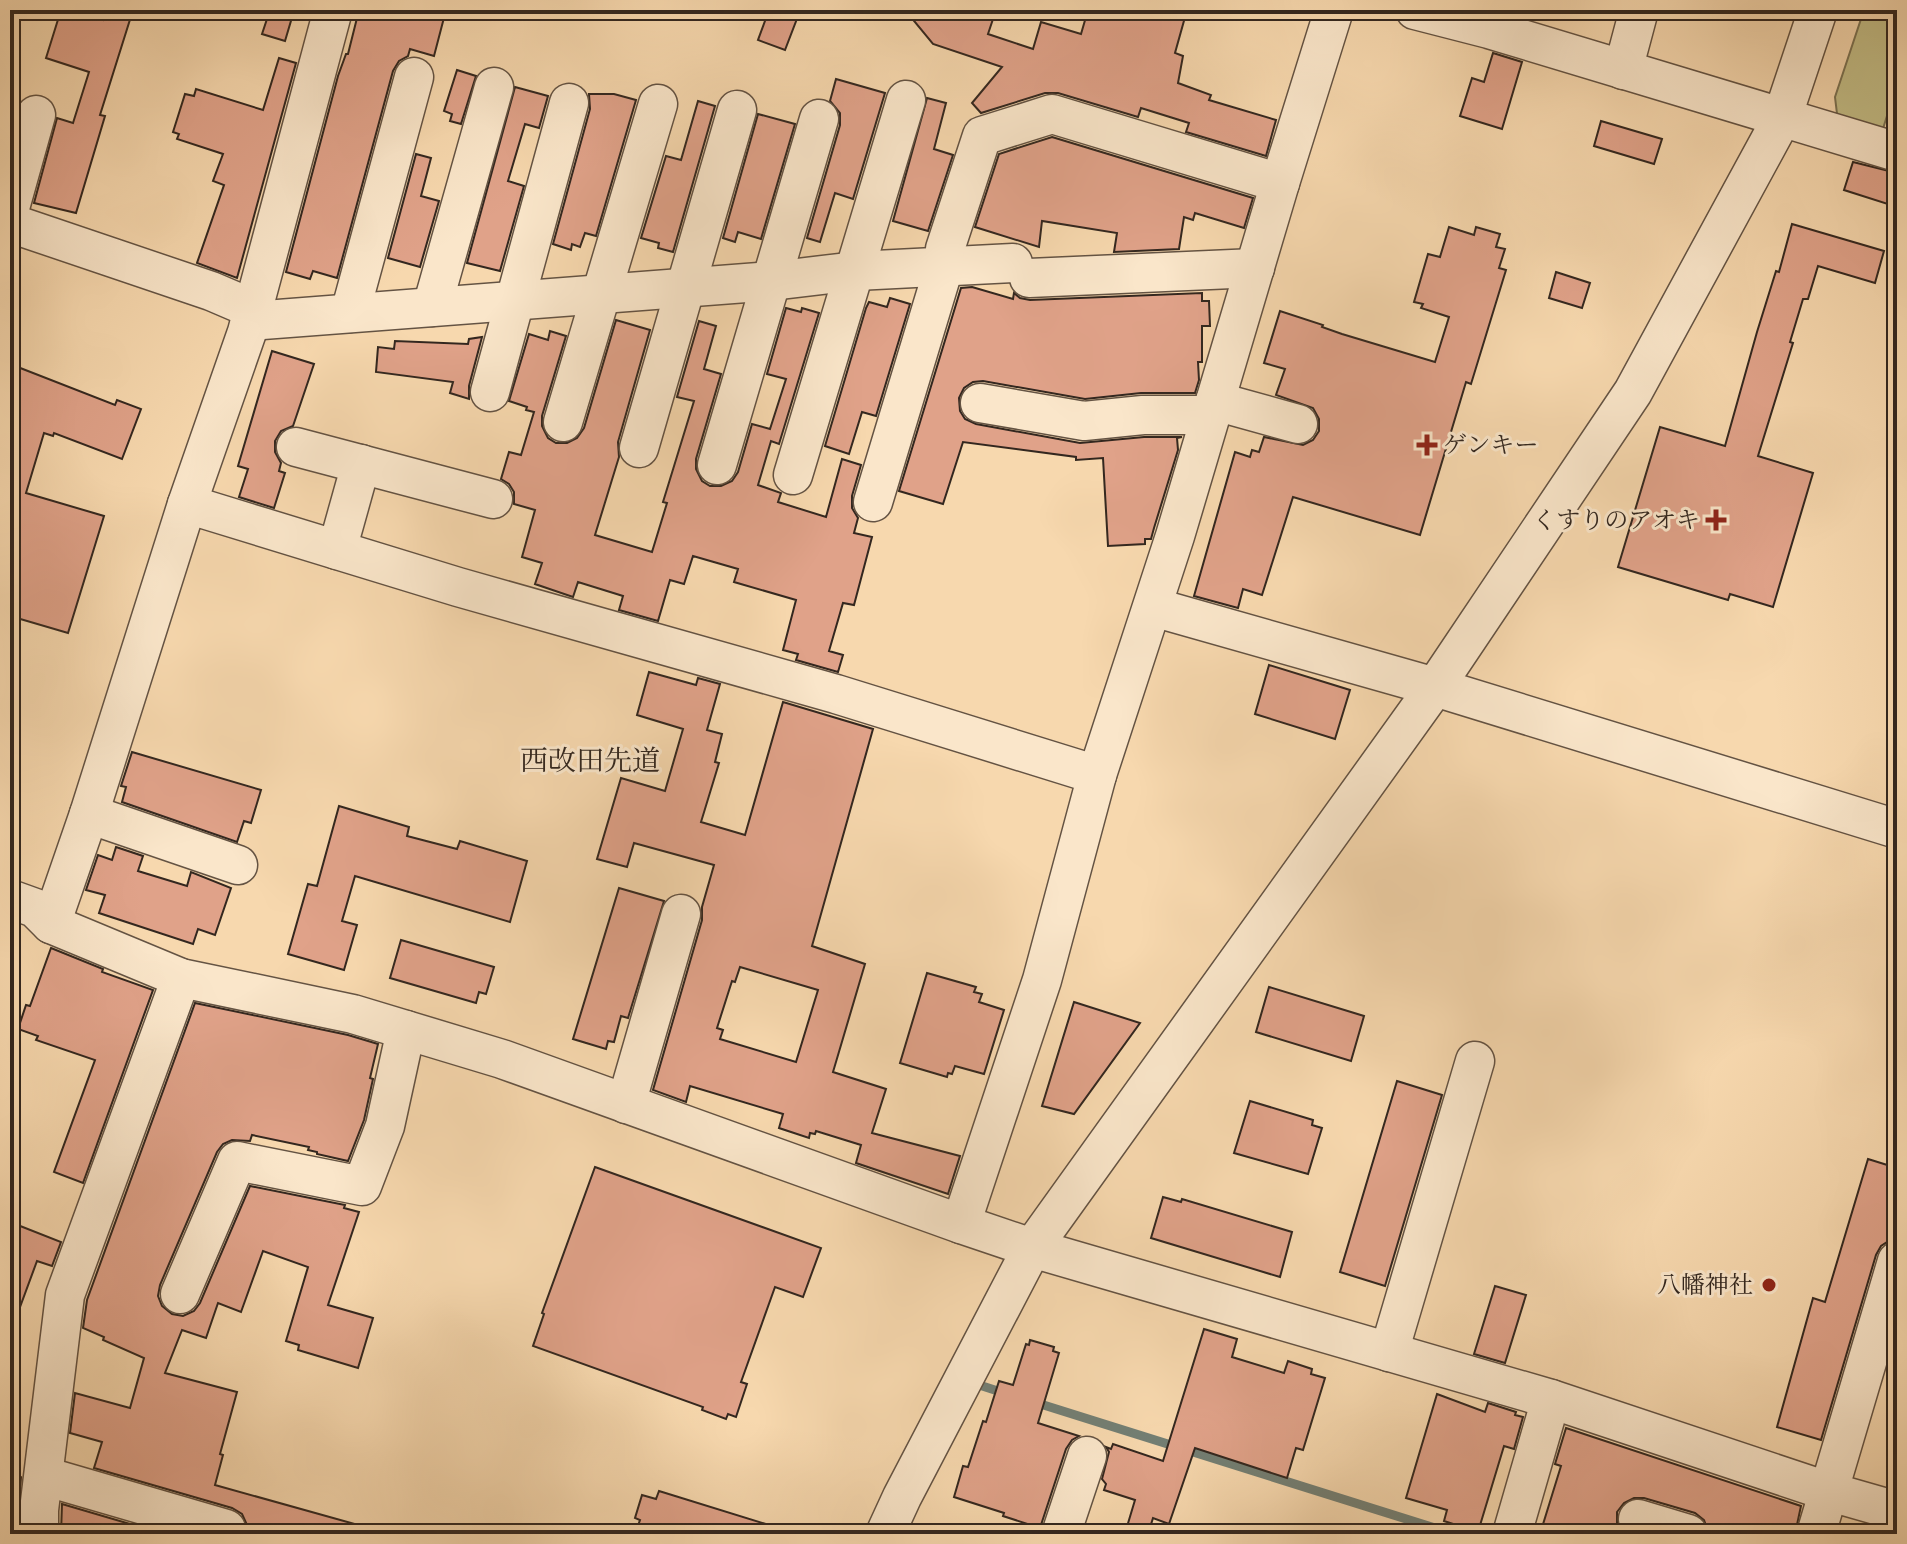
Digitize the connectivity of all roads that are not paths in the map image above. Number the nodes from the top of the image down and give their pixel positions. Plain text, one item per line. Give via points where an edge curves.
1 (333, 10) edge
2 (1334, 10) edge
3 (1415, 10) edge
4 (1639, 10) edge
5 (1818, 10) edge
6 (1623, 70) junction
7 (414, 77) dead end
8 (494, 87) dead end
9 (906, 100) dead end
10 (569, 103) dead end
11 (658, 104) dead end
12 (737, 110) dead end
13 (36, 115) dead end
14 (1782, 118) junction
15 (819, 119) dead end
16 (1895, 142) edge
17 (1280, 183) junction
18 (10, 208) edge
19 (10, 223) edge
20 (944, 267) junction
21 (1255, 268) junction
22 (856, 271) junction
23 (772, 281) junction
24 (685, 287) junction
25 (601, 294) junction
26 (515, 301) junction
27 (432, 307) junction
28 (350, 313) junction
29 (252, 315) junction
30 (490, 392) dead end
31 (980, 403) dead end
32 (1213, 408) junction
33 (563, 422) dead end
34 (1298, 424) dead end
35 (296, 447) dead end
36 (639, 448) dead end
37 (361, 464) junction
38 (717, 465) dead end
39 (793, 475) dead end
40 (493, 499) dead end
41 (873, 502) dead end
42 (187, 504) junction
43 (337, 550) junction
44 (1153, 607) junction
45 (1435, 687) junction
46 (1097, 775) junction
47 (89, 814) junction
48 (1897, 829) edge
49 (238, 865) dead end
50 (10, 899) edge
51 (681, 914) dead end
52 (51, 924) junction
53 (181, 978) junction
54 (406, 1030) junction
55 (1475, 1061) dead end
56 (626, 1104) junction
57 (961, 1224) junction
58 (1032, 1248) junction
59 (1897, 1261) edge
60 (180, 1294) dead end
61 (1389, 1352) junction
62 (1551, 1399) junction
63 (1087, 1456) dead end
64 (44, 1476) junction
65 (1827, 1491) junction
66 (1897, 1511) edge
67 (1638, 1519) dead end
68 (226, 1529) dead end
69 (890, 1533) edge
70 (39, 1534) edge
71 (1061, 1534) edge
72 (1512, 1534) edge
73 (1688, 1534) edge
74 (1816, 1534) edge

1 - 29 street
2 - 17 street
3 - 6 street
4 - 6 street
5 - 14 street
6 - 14 street
7 - 28 street
8 - 27 street
9 - 22 street
10 - 26 street
11 - 25 street
12 - 24 street
13 - 18 street
14 - 16 street
14 - 45 street via 1633,392
15 - 23 street
17 - 20 street via 1052,114 982,136 945,249
17 - 21 street
19 - 29 street via 211,291
20 - 21 street
20 - 22 street
20 - 41 street
21 - 32 street
22 - 23 street
22 - 39 street
23 - 24 street
23 - 38 street
24 - 25 street
24 - 36 street
25 - 26 street
25 - 33 street
26 - 27 street
26 - 30 street
27 - 28 street
28 - 29 street
29 - 42 street
31 - 32 street via 1084,421
32 - 34 street
32 - 44 street
35 - 37 street
37 - 40 street
37 - 43 street
42 - 43 street
42 - 47 street
43 - 46 street
44 - 45 street
44 - 46 street
45 - 48 street
45 - 58 street
46 - 57 street via 1042,980
47 - 49 street
47 - 52 street
50 - 52 street via 35,908
51 - 56 street
52 - 53 street
53 - 54 street
53 - 64 street via 65,1295
54 - 56 street
54 - 60 street via 385,1126 362,1186 237,1161
55 - 61 street
56 - 57 street
57 - 58 street
58 - 61 street
58 - 69 street
59 - 65 street
61 - 62 street
62 - 65 street
62 - 72 street
63 - 71 street
64 - 68 street
64 - 70 street
65 - 66 street
65 - 74 street
67 - 73 street

